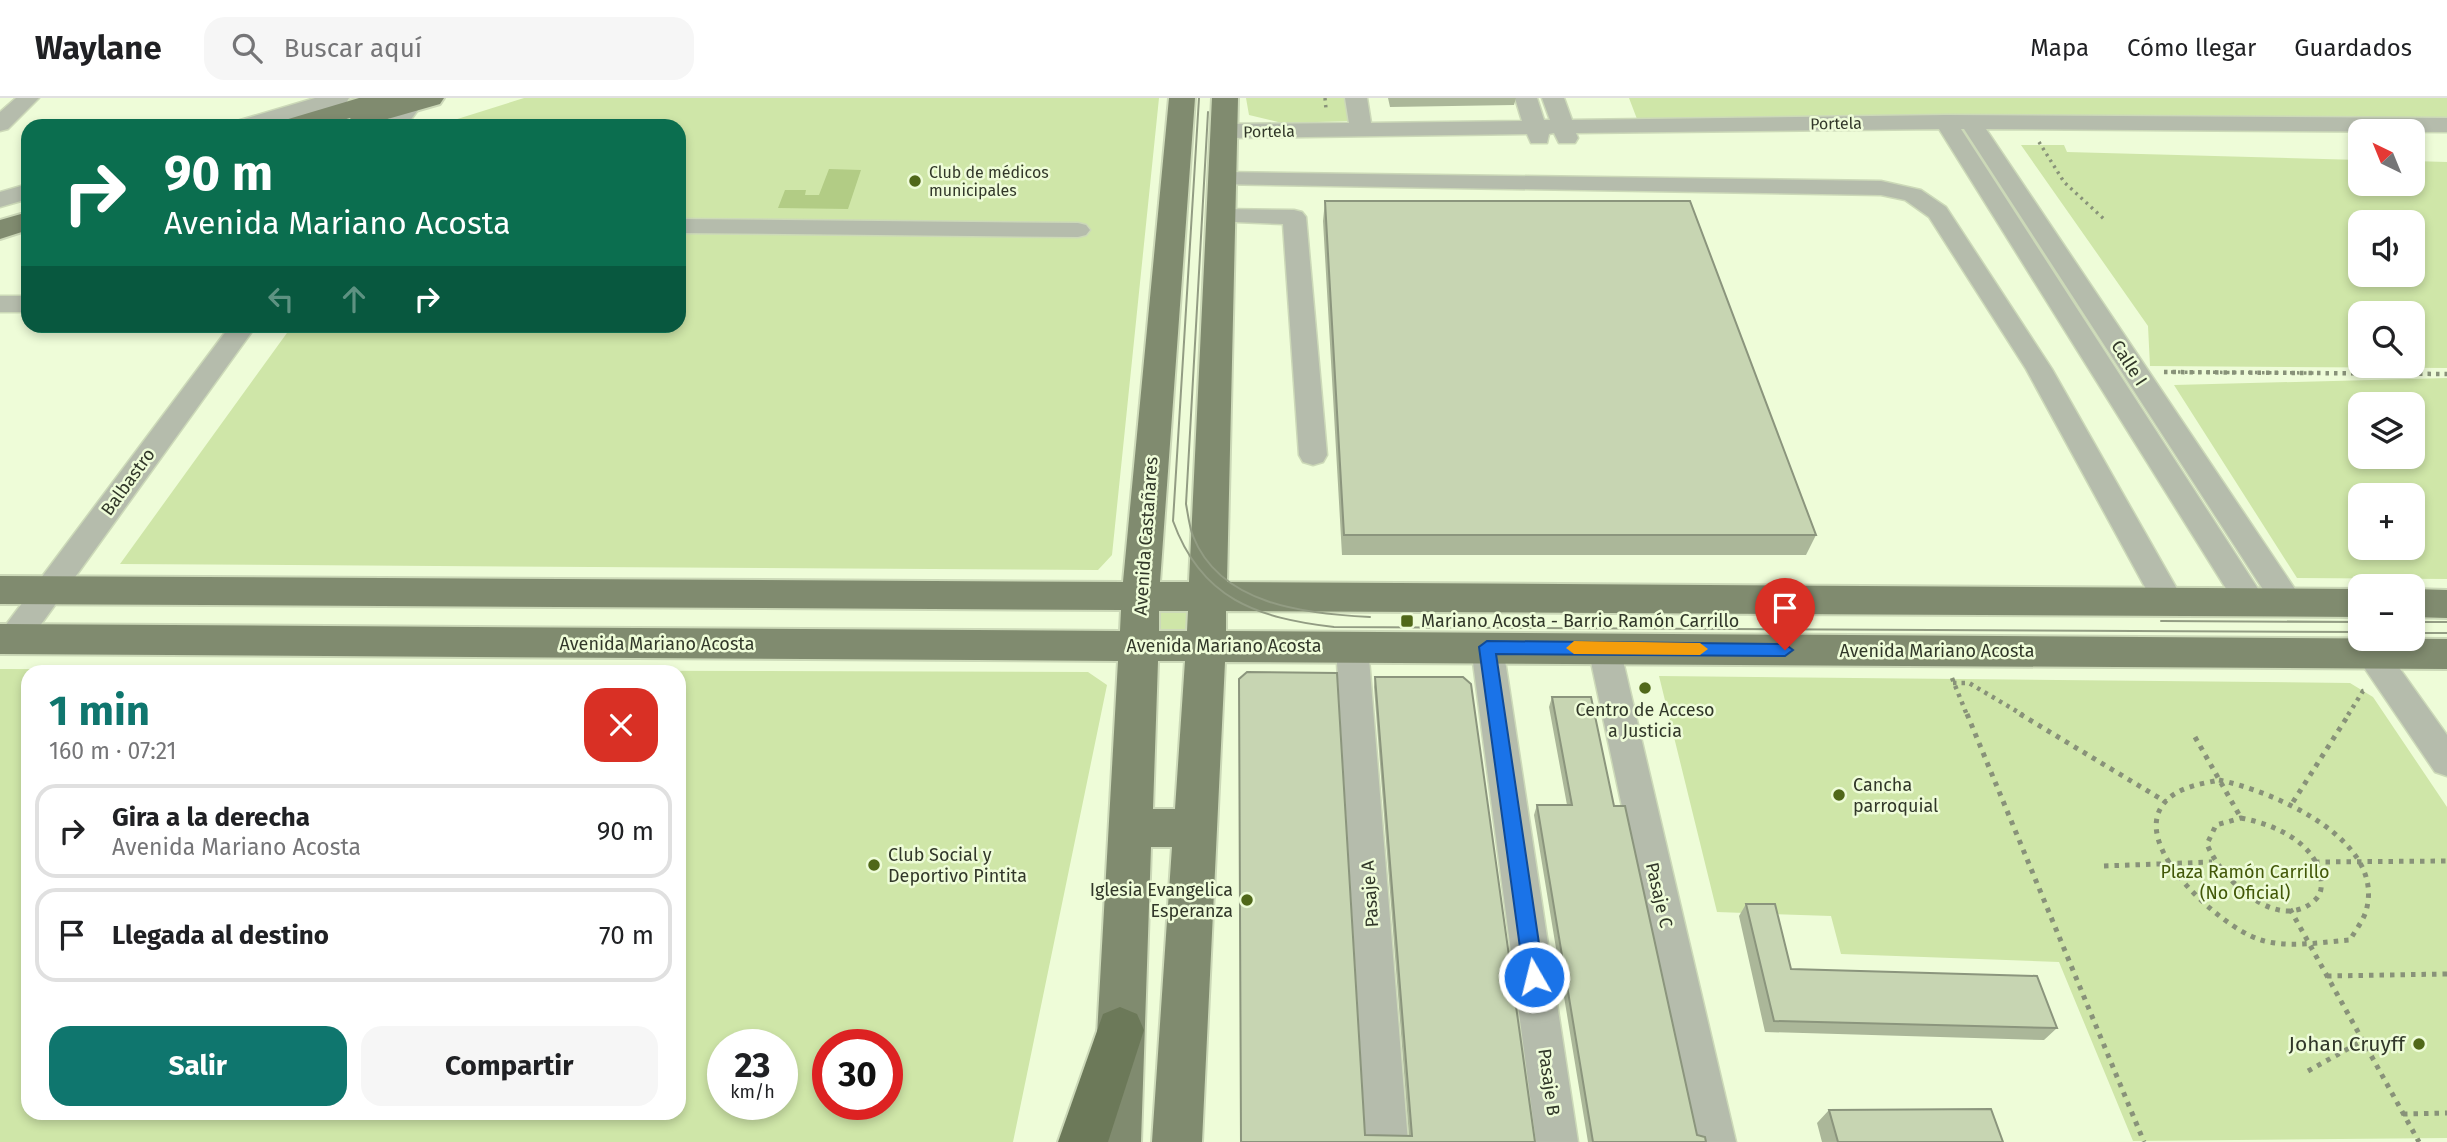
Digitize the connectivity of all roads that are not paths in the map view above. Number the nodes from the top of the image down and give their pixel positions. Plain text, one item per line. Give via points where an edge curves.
1 (28, 98) edge
2 (338, 98) edge
3 (1182, 98) edge
4 (1225, 98) edge
5 (1356, 98) edge
6 (1526, 98) edge
7 (1553, 98) edge
8 (412, 99) edge
9 (268, 119) edge
10 (325, 119) edge
11 (357, 119) edge
12 (399, 119) edge
13 (0, 124) edge
14 (2447, 125) edge
15 (1963, 128) junction
16 (1361, 129) junction
17 (1537, 132) junction
18 (1565, 132) junction
19 (1225, 137) junction
20 (2348, 138) edge
21 (2426, 138) edge
22 (2447, 138) edge
23 (1223, 179) junction
24 (21, 193) edge
25 (0, 200) edge
26 (21, 207) edge
27 (0, 214) edge
28 (1221, 216) junction
29 (21, 223) edge
30 (686, 226) edge
31 (0, 230) edge
32 (1078, 230) dead end
33 (0, 303) edge
34 (21, 304) edge
35 (238, 333) edge
36 (1313, 455) dead end
37 (0, 590) edge
38 (49, 590) junction
39 (1207, 595) junction
40 (1141, 596) junction
41 (2169, 603) junction
42 (2269, 603) junction
43 (2348, 603) edge
44 (2425, 604) edge
45 (2447, 604) edge
46 (7, 639) edge
47 (1138, 646) junction
48 (1352, 646) junction
49 (1206, 647) junction
50 (1487, 647) junction
51 (1604, 648) junction
52 (2372, 654) junction
53 (2447, 654) edge
54 (2447, 762) edge
55 (1129, 828) junction
56 (1195, 828) junction
57 (1120, 1030) junction
58 (1180, 1068) junction
59 (1083, 1142) edge
60 (1116, 1142) edge
61 (1177, 1142) edge
62 (1194, 1142) edge
63 (1387, 1142) edge
64 (1558, 1142) edge
65 (1715, 1142) edge

1 - 13 street
2 - 9 street
3 - 40 main road, Avenida Castañares
4 - 19 main road
5 - 16 street
6 - 17 street
7 - 18 street
8 - 10 main road
8 - 11 main road
8 - 12 street
14 - 15 street, Portela
15 - 18 street, Portela
15 - 20 street, Portela via 2034,135
15 - 42 street, Calle I
15 - 42 street, Calle I via 2135,371
16 - 17 street, Portela
16 - 19 street, Portela
17 - 18 street, Portela
17 - 19 street, Portela
19 - 23 main road
21 - 22 street
23 - 28 main road
23 - 41 street via 1881,188 1913,195 1938,212 2039,369
24 - 25 street
26 - 27 main road
28 - 36 street via 1294,217
28 - 39 main road
29 - 31 main road
30 - 32 street
33 - 34 street
35 - 38 street, Balbastro
37 - 38 main road
38 - 40 main road
38 - 46 street, Balbastro
39 - 40 main road
39 - 41 main road
39 - 49 main road
40 - 47 main road, Avenida Castañares
41 - 42 main road
42 - 43 main road
44 - 45 main road
46 - 47 main road, Avenida Mariano Acosta
47 - 49 main road, Avenida Mariano Acosta
47 - 55 main road, Avenida Castañares
48 - 49 main road, Avenida Mariano Acosta
48 - 50 main road, Avenida Mariano Acosta
48 - 63 street, Pasaje A
49 - 56 main road
50 - 51 main road, Avenida Mariano Acosta
50 - 64 street, Pasaje B
51 - 52 main road, Avenida Mariano Acosta via 1947,667
51 - 65 street, Pasaje C
52 - 53 main road, Avenida Mariano Acosta
52 - 54 street
55 - 56 main road
55 - 57 main road, Avenida Castañares
56 - 58 main road
57 - 59 highway
57 - 60 main road, Avenida Castañares
58 - 61 main road
58 - 62 street

